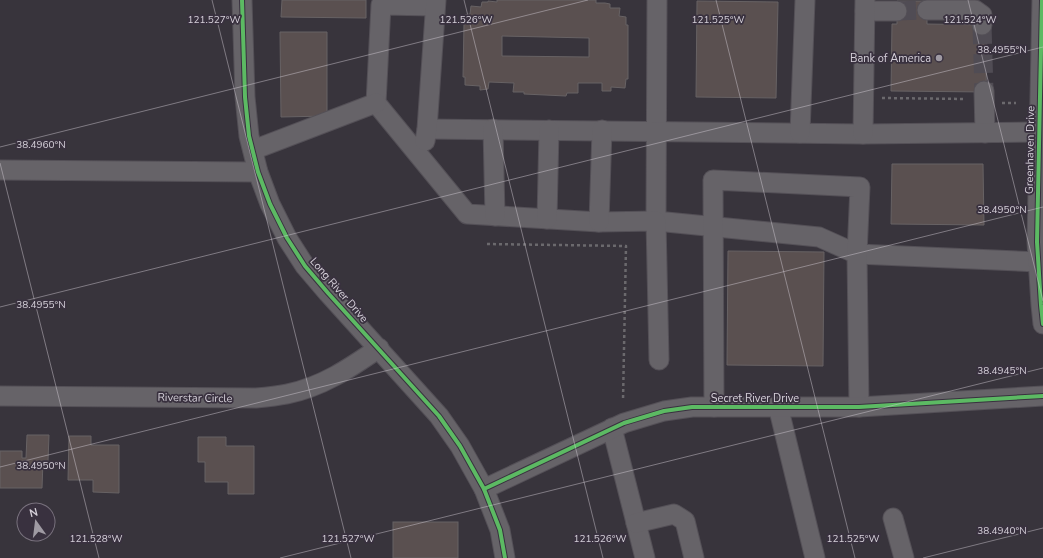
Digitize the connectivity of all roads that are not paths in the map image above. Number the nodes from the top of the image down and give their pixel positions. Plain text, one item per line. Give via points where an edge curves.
1 (242, 0) edge
2 (657, 0) edge
3 (805, 0) edge
4 (1042, 0) edge
5 (435, 3) edge
6 (865, 5) edge
7 (897, 10) tunnel mouth
8 (927, 10) tunnel mouth
9 (982, 24) tunnel mouth
10 (984, 96) tunnel mouth
11 (376, 103) junction
12 (427, 129) junction
13 (493, 129) junction
14 (549, 130) junction
15 (602, 130) junction
16 (656, 131) junction
17 (1038, 132) junction
18 (800, 133) junction
19 (985, 133) junction
20 (863, 134) junction
21 (253, 150) junction
22 (421, 158) junction
23 (0, 170) edge
24 (258, 172) junction
25 (495, 216) junction
26 (547, 219) junction
27 (1038, 220) junction
28 (656, 221) junction
29 (599, 222) junction
30 (714, 226) junction
31 (1043, 240) edge
32 (857, 254) junction
33 (1039, 262) junction
34 (1043, 324) edge
35 (379, 348) junction
36 (659, 360) dead end
37 (0, 396) edge
38 (1043, 396) edge
39 (778, 406) junction
40 (859, 406) junction
41 (714, 407) junction
42 (612, 428) junction
43 (484, 489) junction
44 (893, 518) dead end
45 (636, 523) junction
46 (505, 558) edge
47 (645, 558) edge
48 (694, 558) edge
49 (815, 558) edge
50 (904, 558) edge

1 - 21 street, Long River Drive via 245,97
2 - 16 street
3 - 18 street
4 - 17 street, Greenhaven Drive
5 - 11 street via 381,5
5 - 12 street
6 - 7 street
6 - 20 street
8 - 9 street via 975,10 982,15
10 - 19 street
11 - 21 street
11 - 22 street
12 - 13 street
12 - 22 street
13 - 14 street
13 - 25 street
14 - 15 street
14 - 26 street
15 - 16 street
15 - 29 street
16 - 18 street
16 - 28 street
17 - 19 street
17 - 27 street, Greenhaven Drive
18 - 20 street
19 - 20 street
21 - 24 street, Long River Drive
22 - 25 street via 467,214
23 - 24 street
24 - 35 street, Long River Drive via 270,204 305,266
25 - 26 street
26 - 29 street
27 - 31 street
27 - 33 street, Greenhaven Drive
28 - 29 street
28 - 30 street
28 - 36 street
30 - 32 street via 819,237
30 - 32 street via 714,180 860,187
30 - 41 street
32 - 33 street
32 - 40 street
33 - 34 street, Greenhaven Drive
35 - 37 street, Riverstar Circle via 331,379 297,392 264,397
35 - 43 street, Long River Drive via 439,416 460,446
38 - 40 street, Secret River Drive
39 - 40 street, Secret River Drive
39 - 41 street, Secret River Drive
39 - 49 street
41 - 42 street, Secret River Drive via 664,411
42 - 43 street, Secret River Drive
42 - 45 street
43 - 46 street, Long River Drive via 500,530
44 - 50 street
45 - 47 street
45 - 48 street via 674,514 685,521

